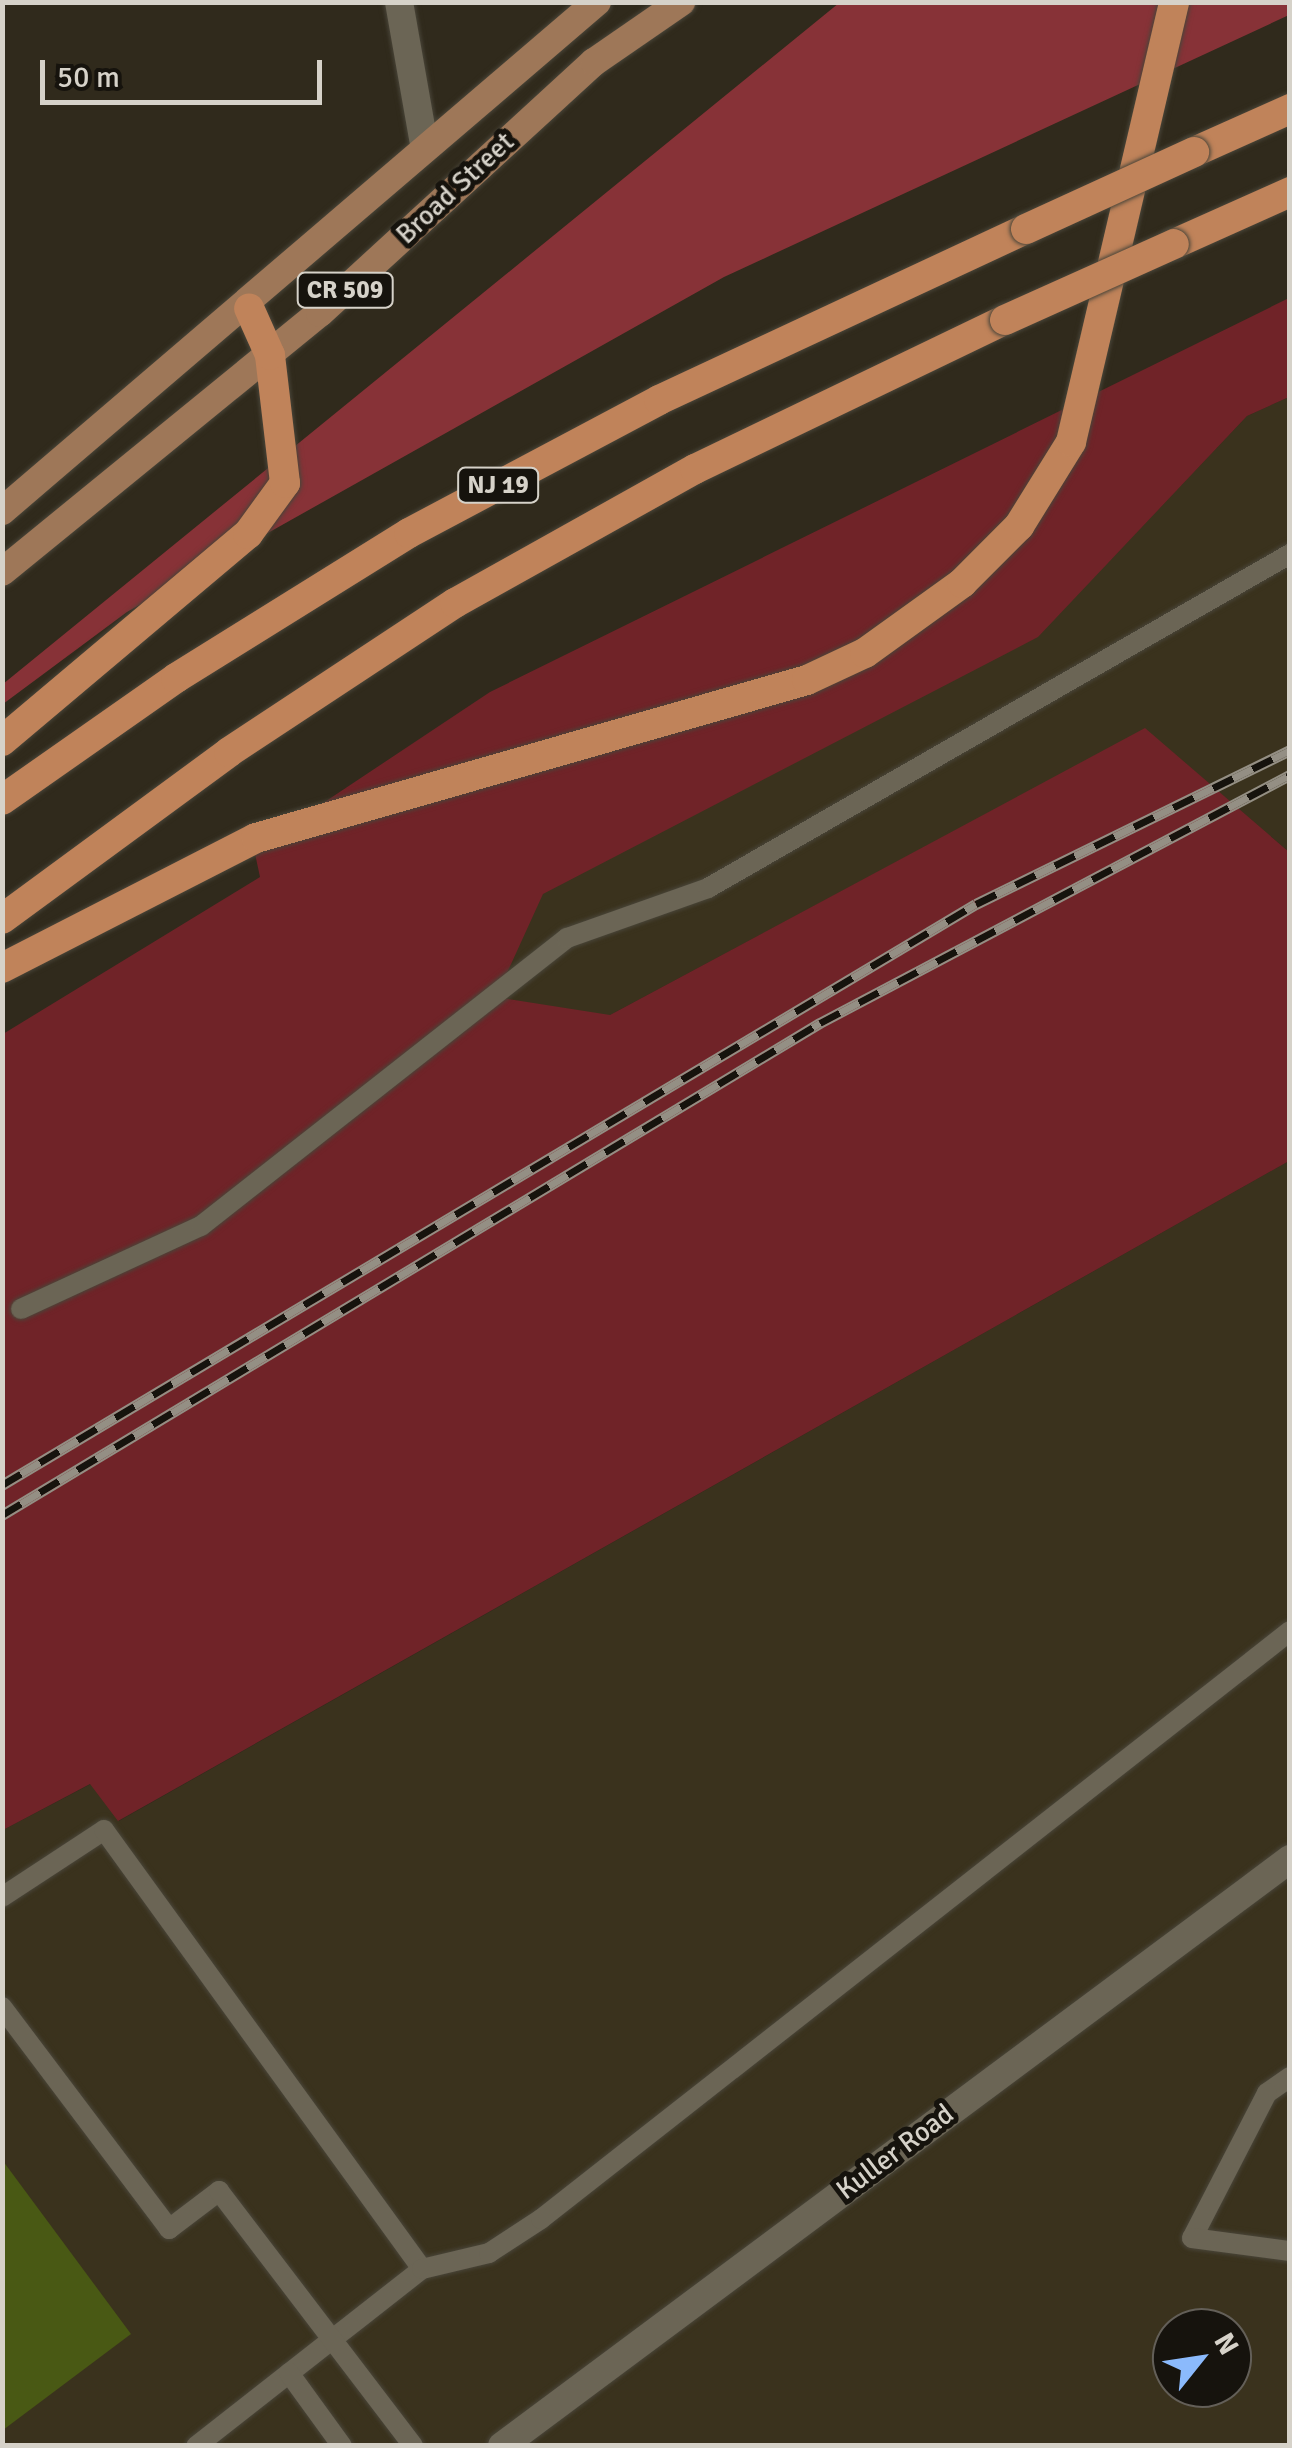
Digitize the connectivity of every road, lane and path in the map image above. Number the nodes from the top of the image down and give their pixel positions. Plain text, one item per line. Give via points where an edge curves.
1 (399, 2) edge
2 (597, 2) edge
3 (681, 2) edge
4 (1174, 2) edge
5 (1290, 109) edge
6 (425, 149) junction
7 (1290, 192) edge
8 (249, 308) junction
9 (270, 355) junction
10 (2, 511) edge
11 (1290, 554) edge
12 (2, 572) edge
13 (2, 741) edge
14 (2, 800) edge
15 (2, 919) edge
16 (2, 968) edge
17 (21, 1309) dead end
18 (1290, 1631) edge
19 (1290, 1859) edge
20 (2, 1897) edge
21 (2, 2007) edge
22 (1290, 2077) edge
23 (1290, 2251) edge
24 (422, 2269) junction
25 (333, 2339) junction
26 (289, 2373) junction
27 (196, 2446) edge
28 (342, 2446) edge
29 (414, 2446) edge
30 (502, 2446) edge

1 - 6 street
2 - 6 main road, Broad Street / CR 509
3 - 9 main road, Broad Street / CR 509 via 594,62
4 - 16 highway via 1071,442 1020,526 962,582 865,653 778,692 256,838
5 - 14 highway, NJ 19, bridge via 660,400 410,533 176,678
6 - 8 main road, Broad Street / CR 509
7 - 15 highway, bridge via 695,470 455,604 229,752
8 - 9 highway
8 - 10 main road, Broad Street / CR 509
9 - 12 main road, Broad Street / CR 509
9 - 13 highway via 285,482 248,534
11 - 17 lane via 708,888 566,938 201,1226
18 - 24 lane via 541,2219 490,2253
19 - 30 street, Kuller Road
20 - 24 lane via 104,1830
21 - 25 lane via 170,2229 219,2190
22 - 23 lane via 1267,2093 1192,2238
24 - 25 lane
25 - 26 lane
25 - 29 lane
26 - 27 lane
26 - 28 lane

